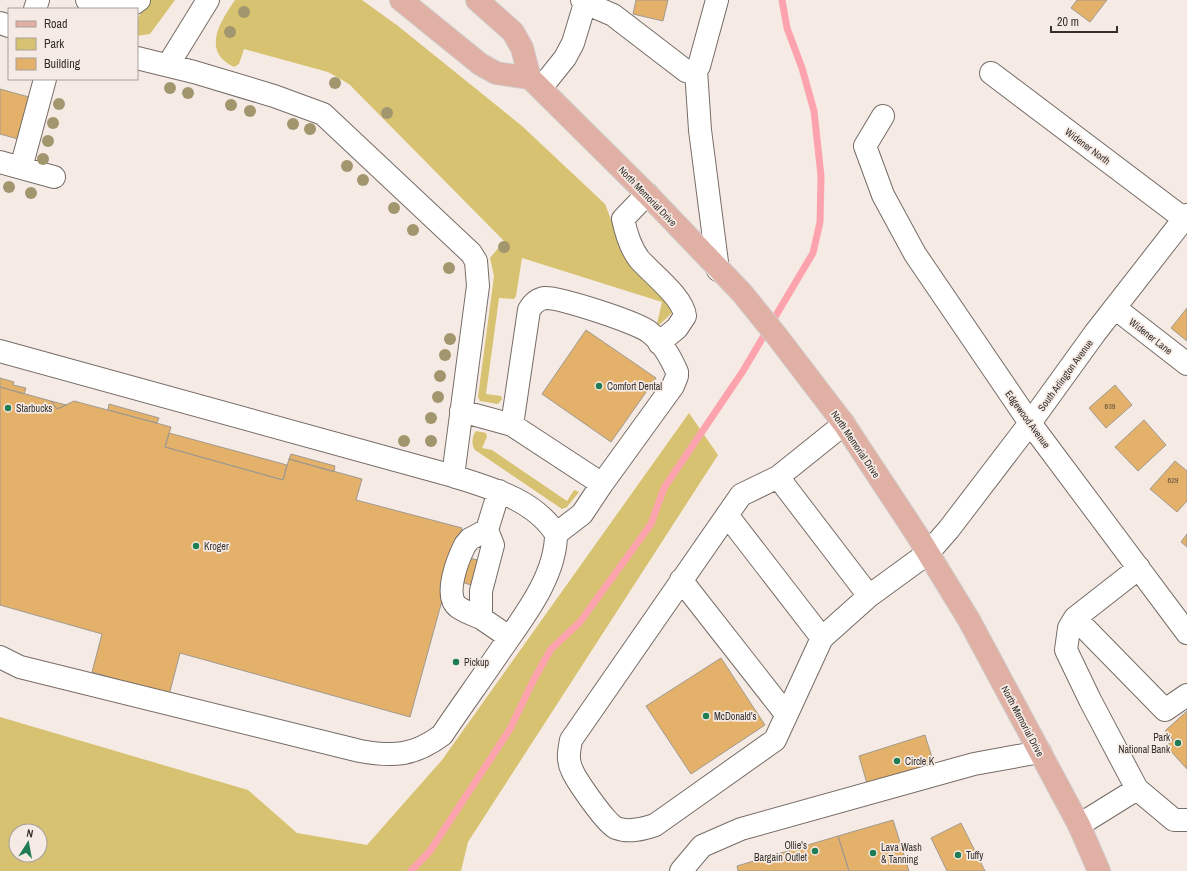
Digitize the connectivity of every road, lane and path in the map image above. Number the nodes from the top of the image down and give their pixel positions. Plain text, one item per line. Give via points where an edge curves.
1 (86, 0) edge
2 (139, 0) edge
3 (208, 0) edge
4 (401, 0) edge
5 (477, 0) edge
6 (717, 0) edge
7 (584, 1) edge
8 (615, 7) edge
9 (138, 58) edge
10 (168, 66) junction
11 (696, 70) junction
12 (991, 73) dead end
13 (45, 80) edge
14 (536, 83) junction
15 (883, 116) dead end
16 (0, 162) edge
17 (21, 168) junction
18 (54, 177) dead end
19 (647, 194) junction
20 (1186, 219) edge
21 (718, 270) junction
22 (1115, 308) junction
23 (659, 343) junction
24 (0, 352) edge
25 (1187, 364) edge
26 (461, 411) junction
27 (1030, 423) junction
28 (844, 424) junction
29 (512, 425) junction
30 (453, 476) junction
31 (778, 477) junction
32 (602, 484) junction
33 (499, 491) junction
34 (727, 515) junction
35 (487, 530) junction
36 (556, 534) junction
37 (928, 553) junction
38 (1139, 568) junction
39 (681, 580) junction
40 (869, 596) junction
41 (481, 618) junction
42 (1075, 618) junction
43 (1187, 633) edge
44 (509, 637) junction
45 (822, 638) junction
46 (0, 657) edge
47 (1187, 695) edge
48 (786, 714) junction
49 (1040, 752) junction
50 (1137, 789) junction
51 (1187, 820) edge
52 (1079, 825) junction
53 (681, 871) edge
54 (1099, 871) edge

1 - 2 street via 123,7
3 - 10 street
4 - 14 main road via 480,64 496,73
5 - 14 main road via 513,32
6 - 11 street
7 - 8 street
7 - 14 street via 573,43 565,58
8 - 11 street via 686,71
9 - 10 street
10 - 26 street via 274,96 323,114 467,249 476,261 478,286
11 - 21 street via 700,130
12 - 20 street, Widener North
13 - 17 street
14 - 19 main road, North Memorial Drive
15 - 27 street, Edgewood Avenue via 865,146 883,195 915,254
16 - 17 street
17 - 18 street
19 - 21 main road, North Memorial Drive
19 - 23 street via 623,219 626,233 639,258 682,305 685,316 677,328
20 - 22 street, South Arlington Avenue
21 - 28 main road, North Memorial Drive via 742,293
22 - 25 street, Widener Lane
22 - 27 street, South Arlington Avenue
23 - 29 street via 649,332 634,324 552,299 537,301 532,305 528,319
23 - 32 street via 674,365 678,376
24 - 30 street
26 - 29 street
26 - 30 street
27 - 37 street, South Arlington Avenue
27 - 38 street, Edgewood Avenue
28 - 31 street
28 - 37 main road, North Memorial Drive
29 - 32 street
30 - 33 street
31 - 34 street via 741,495
31 - 40 street
32 - 36 street via 582,514
33 - 35 street
33 - 36 street via 540,515
34 - 39 street
34 - 45 street
35 - 41 street via 493,545 480,591
35 - 41 street via 470,539 465,545 451,588 452,600 458,607
36 - 44 street via 554,550 543,581
37 - 40 street, South Arlington Avenue
37 - 49 main road, North Memorial Drive via 970,620
38 - 42 street
38 - 43 street, Edgewood Avenue
39 - 48 street
39 - 48 street via 571,740 568,754 572,770 606,821 615,828 627,830 640,830 655,825 775,740
40 - 45 street, South Arlington Avenue
41 - 44 street
42 - 47 street via 1165,710
42 - 50 street via 1069,628 1066,650
44 - 46 street via 442,735 429,745 395,755 360,751 112,691 20,667
45 - 48 street
49 - 52 main road, North Memorial Drive
49 - 53 street via 974,764 741,828 702,846
50 - 51 street via 1174,820
50 - 52 street
52 - 54 main road, North Memorial Drive

